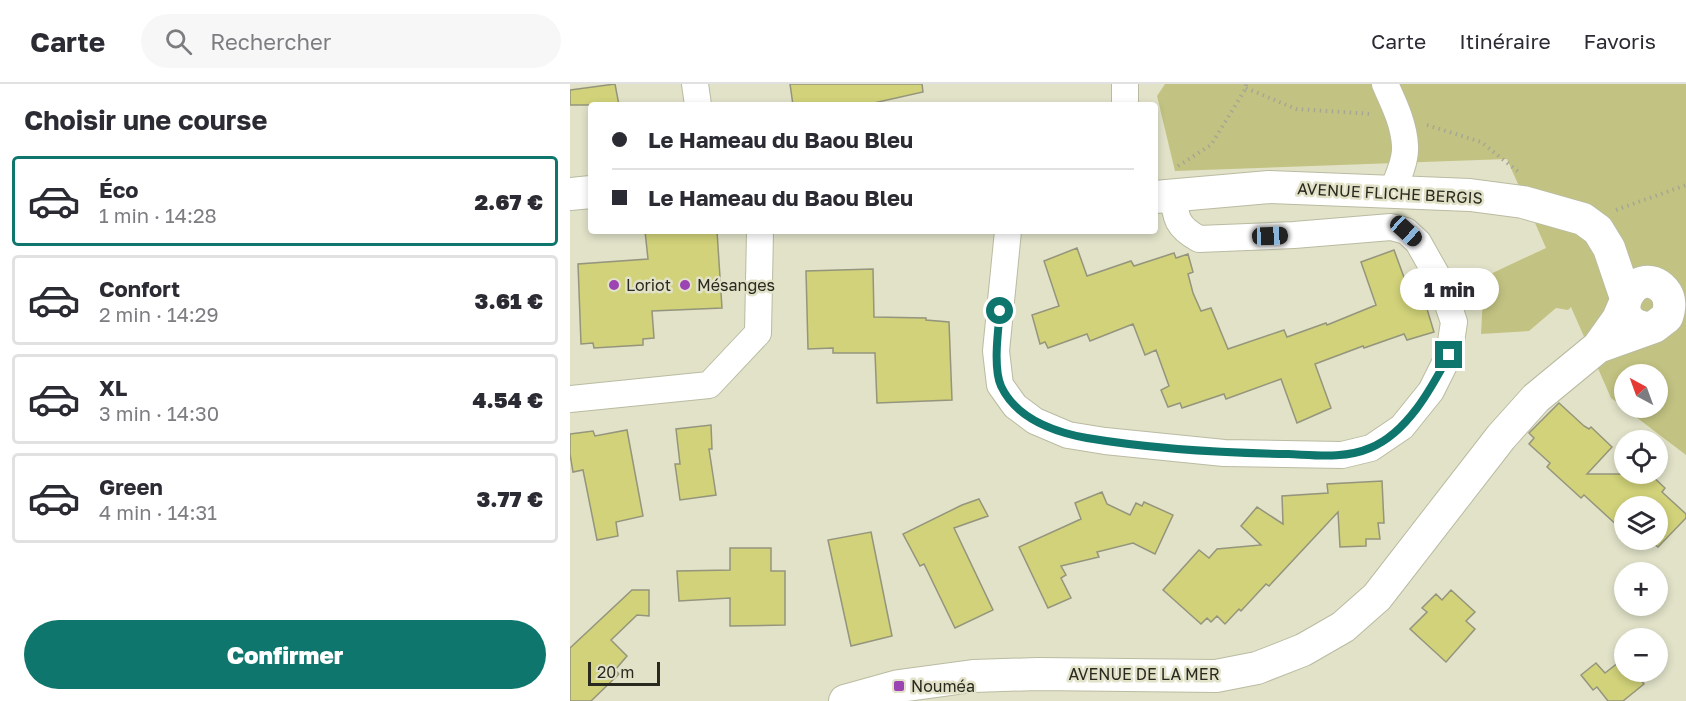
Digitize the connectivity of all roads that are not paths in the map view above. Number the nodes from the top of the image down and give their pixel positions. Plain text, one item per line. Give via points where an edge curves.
1 (695, 84) edge
2 (1125, 84) edge
3 (1385, 84) edge
4 (698, 102) edge
5 (1125, 102) edge
6 (1167, 187) edge
7 (1392, 191) junction
8 (588, 192) edge
9 (570, 194) edge
10 (760, 234) edge
11 (1008, 234) edge
12 (1639, 292) junction
13 (1686, 296) edge
14 (1665, 323) edge
15 (1598, 346) junction
16 (570, 399) edge
17 (844, 701) edge

1 - 4 street
2 - 5 street
3 - 7 street via 1399,115 1406,147
6 - 7 street, AVENUE FLICHE BERGIS
6 - 11 street via 1175,218 1185,231 1199,239 1391,227 1406,231 1418,242 1440,281 1454,322 1449,355 1431,391 1402,426 1371,448 1330,455 1224,453 1105,441 1068,435 1035,421 1015,406 1000,385 996,351
7 - 12 street, AVENUE FLICHE BERGIS via 1523,201 1583,219 1598,230
8 - 9 street
10 - 16 street via 758,333 710,385
12 - 13 street
12 - 14 street via 1663,288 1670,302
12 - 14 street via 1629,319 1634,324
12 - 15 street, AVENUE DE LA MER
14 - 15 street, AVENUE DE LA MER
15 - 17 street, AVENUE DE LA MER via 1536,398 1501,437 1377,597 1343,627 1303,650 1257,668 1216,676 973,676 899,686

